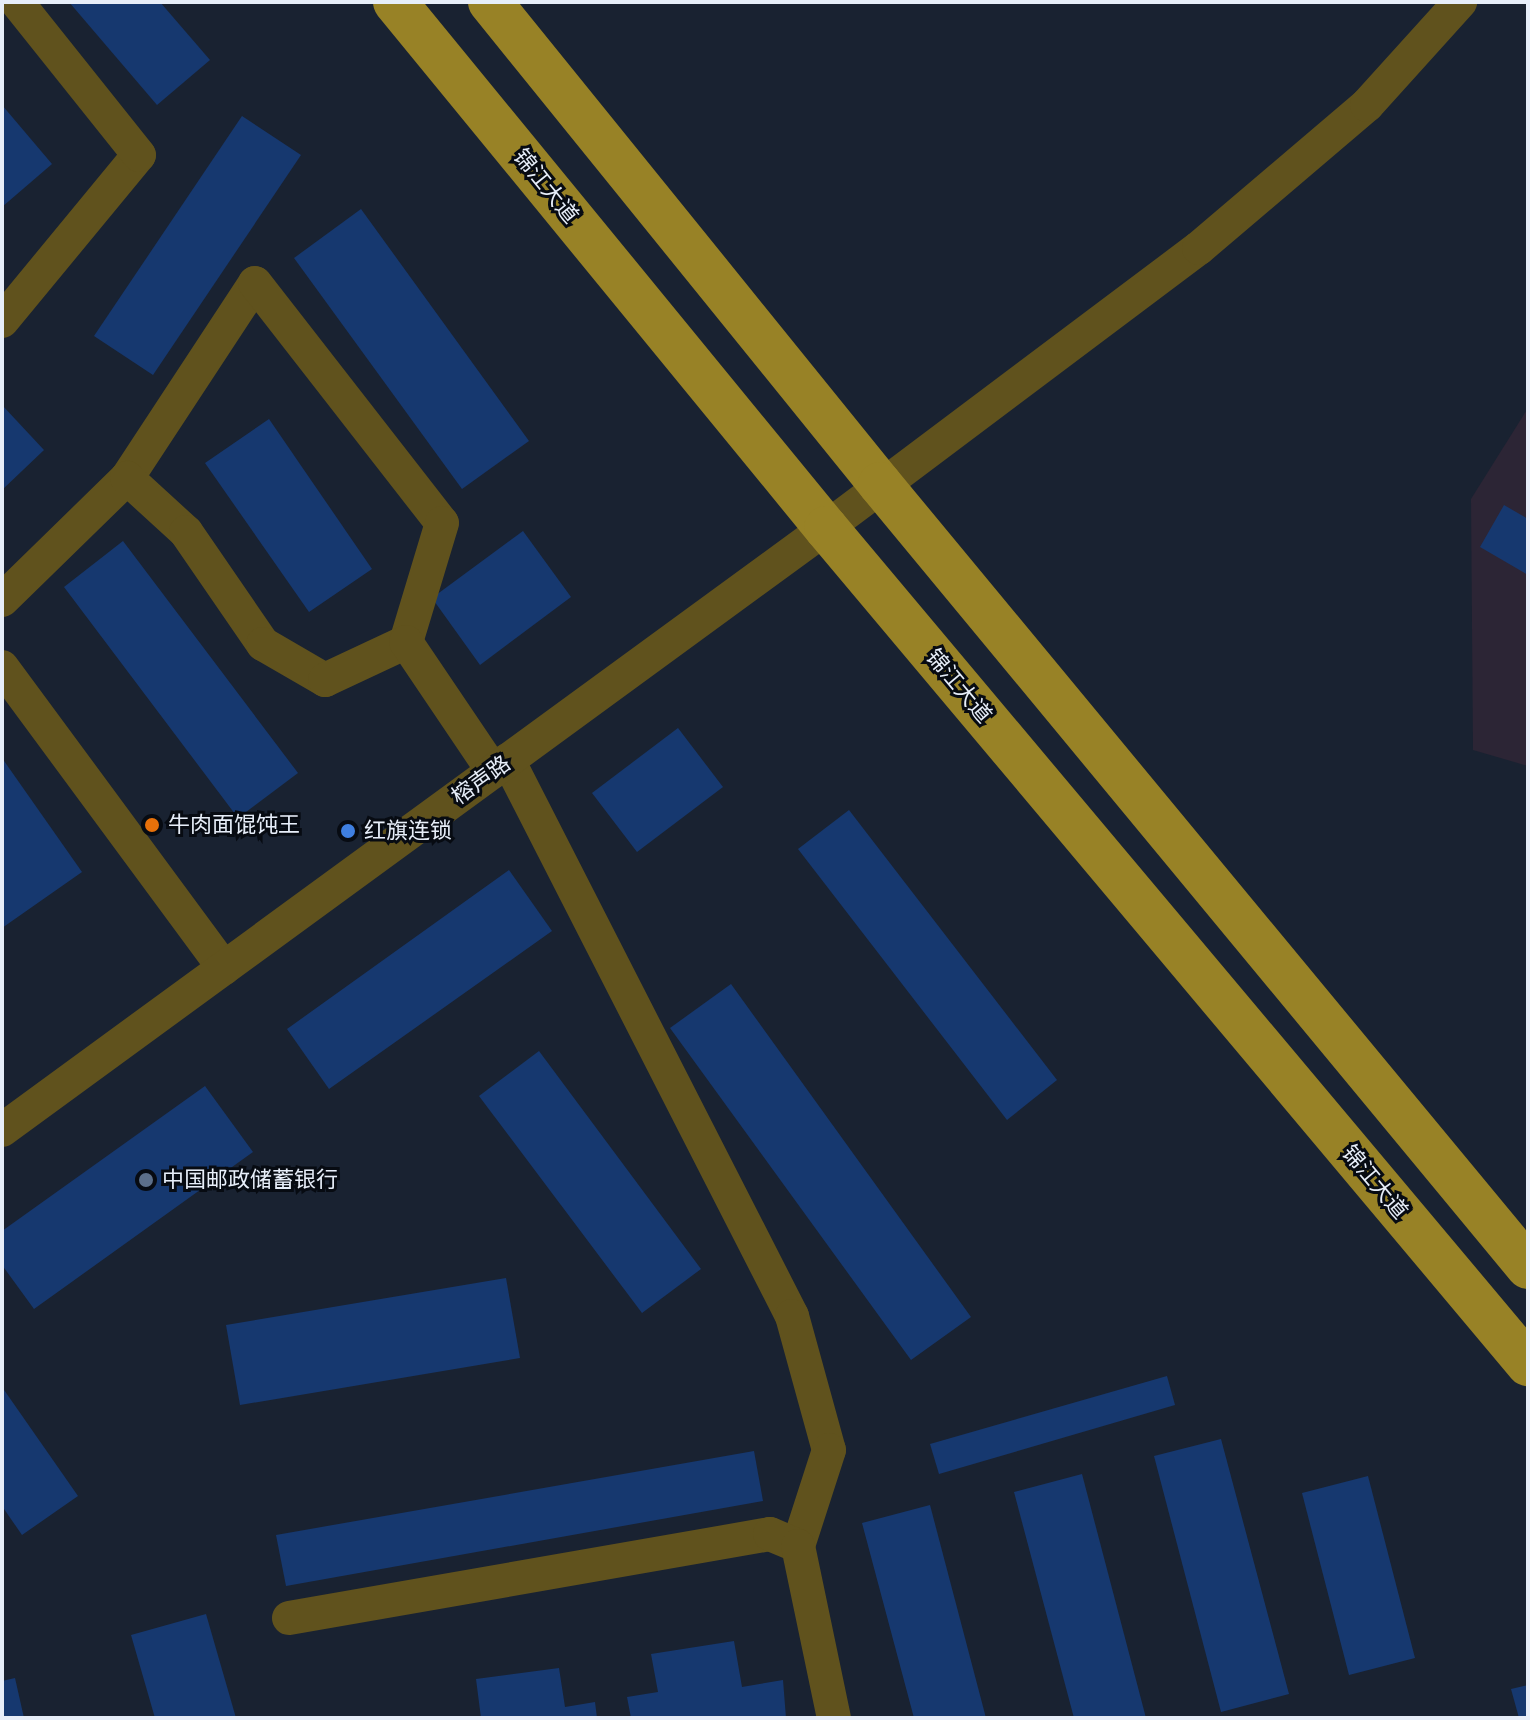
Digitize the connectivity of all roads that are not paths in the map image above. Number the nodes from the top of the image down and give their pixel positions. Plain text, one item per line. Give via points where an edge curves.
1 (17, 2) edge
2 (395, 2) edge
3 (490, 2) edge
4 (1460, 2) edge
5 (2, 321) edge
6 (127, 478) junction
7 (880, 484) junction
8 (826, 528) junction
9 (2, 600) edge
10 (406, 642) junction
11 (2, 667) edge
12 (501, 765) junction
13 (224, 968) junction
14 (2, 1130) edge
15 (1528, 1267) edge
16 (1528, 1364) edge
17 (798, 1546) junction
18 (289, 1618) dead end
19 (834, 1718) edge

1 - 5 street via 139,155
2 - 8 main road, 锦江大道
3 - 7 main road
4 - 7 street, 榕声路 via 1367,105 1199,248
6 - 9 street
6 - 10 street via 186,532 263,644 325,680
6 - 10 street via 255,283 442,523
7 - 8 street, 榕声路
7 - 15 main road
8 - 12 street, 榕声路
8 - 16 main road, 锦江大道
10 - 12 street
11 - 13 street
12 - 13 street, 榕声路
12 - 17 street via 792,1316 829,1450
13 - 14 street, 榕声路
17 - 18 street via 770,1534
17 - 19 street

